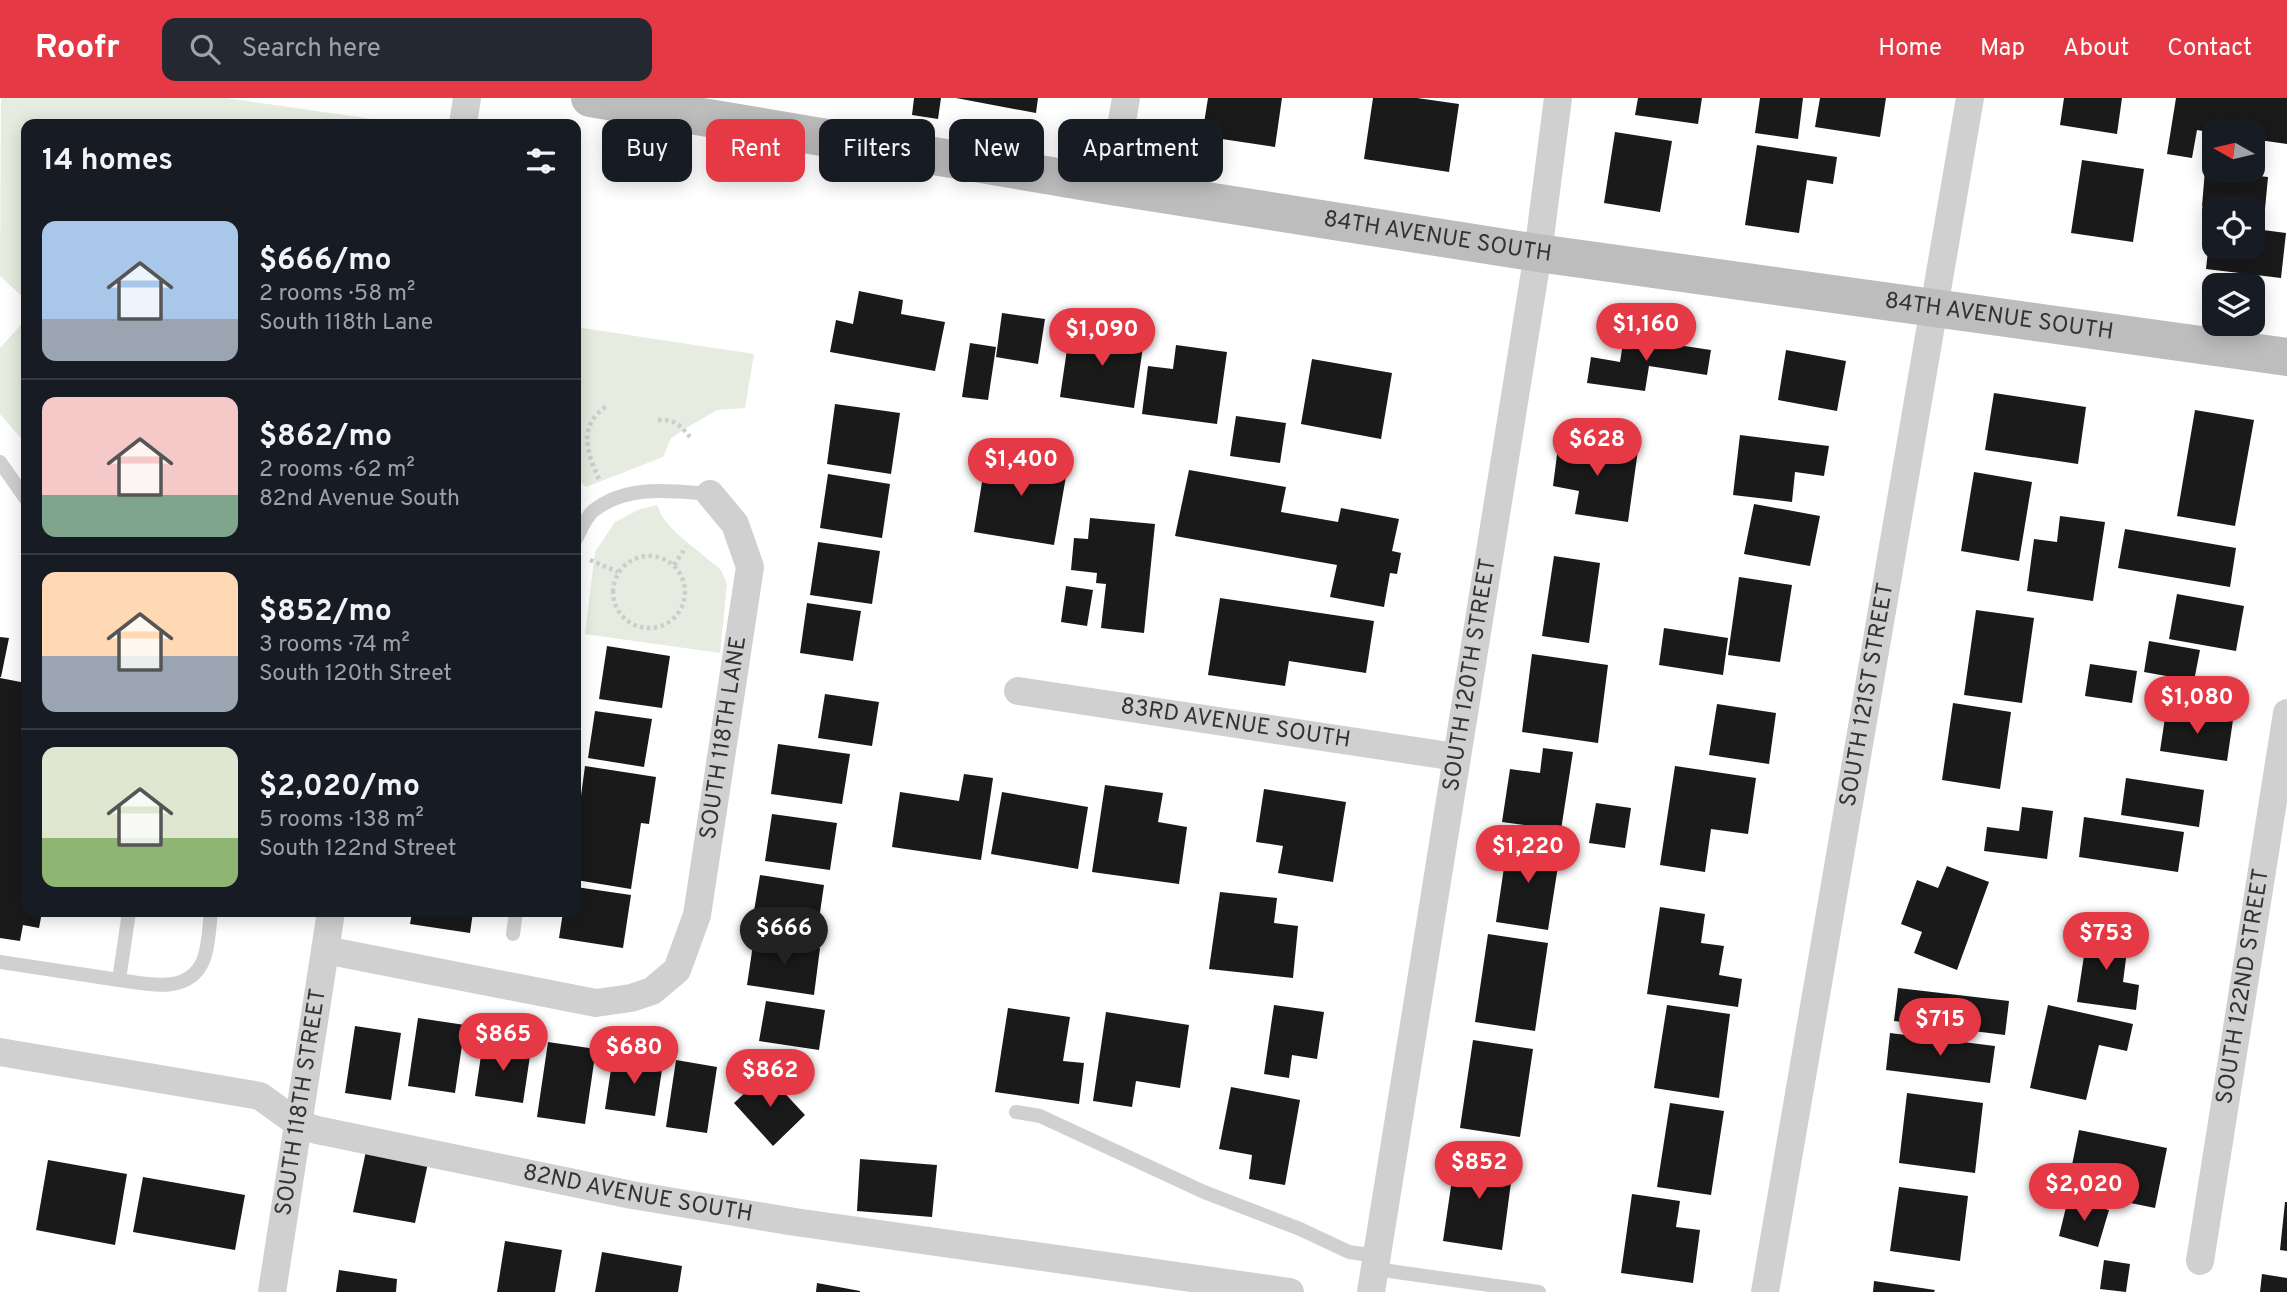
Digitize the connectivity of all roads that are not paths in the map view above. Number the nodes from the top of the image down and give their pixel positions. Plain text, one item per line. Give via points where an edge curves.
1 (467, 98) edge
2 (590, 98) edge
3 (1126, 98) edge
4 (1558, 98) edge
5 (1970, 98) edge
6 (690, 106) edge
7 (464, 119) edge
8 (1111, 186) junction
9 (1538, 253) junction
10 (1936, 307) junction
11 (2287, 357) edge
12 (0, 462) edge
13 (21, 492) edge
14 (710, 494) joint
15 (581, 531) edge
16 (1018, 691) dead end
17 (2287, 713) edge
18 (1455, 757) junction
19 (128, 917) edge
20 (210, 917) edge
21 (330, 917) edge
22 (515, 917) edge
23 (513, 934) dead end
24 (325, 950) junction
25 (0, 962) edge
26 (119, 981) junction
27 (0, 1052) edge
28 (1016, 1112) dead end
29 (300, 1125) junction
30 (2200, 1261) dead end
31 (1374, 1272) edge
32 (272, 1292) edge
33 (1290, 1292) edge
34 (1539, 1292) edge
35 (1765, 1292) edge

1 - 7 street
2 - 6 street, 84TH AVENUE SOUTH
3 - 8 street
4 - 9 street, SOUTH 120TH STREET
5 - 10 street, SOUTH 121ST STREET
6 - 8 street, 84TH AVENUE SOUTH
8 - 9 street, 84TH AVENUE SOUTH
9 - 10 street, 84TH AVENUE SOUTH
9 - 18 street, SOUTH 120TH STREET
10 - 11 street, 84TH AVENUE SOUTH
10 - 35 street, SOUTH 121ST STREET
12 - 13 lane
14 - 15 lane via 651,489 592,512
14 - 24 street, SOUTH 118TH LANE via 735,524 750,567 697,915 677,970 652,991 596,1003
16 - 18 street, 83RD AVENUE SOUTH
17 - 30 street, SOUTH 122ND STREET
18 - 31 street, SOUTH 120TH STREET
19 - 26 lane
20 - 26 lane via 203,960 194,974 167,986
21 - 24 street, SOUTH 118TH STREET
22 - 23 lane
24 - 29 street, SOUTH 118TH STREET
25 - 26 lane
27 - 29 street, 82ND AVENUE SOUTH via 260,1096
28 - 31 lane via 1040,1116 1192,1187 1300,1229 1349,1252
29 - 32 street, SOUTH 118TH STREET
29 - 33 street, 82ND AVENUE SOUTH via 632,1195
31 - 34 lane

